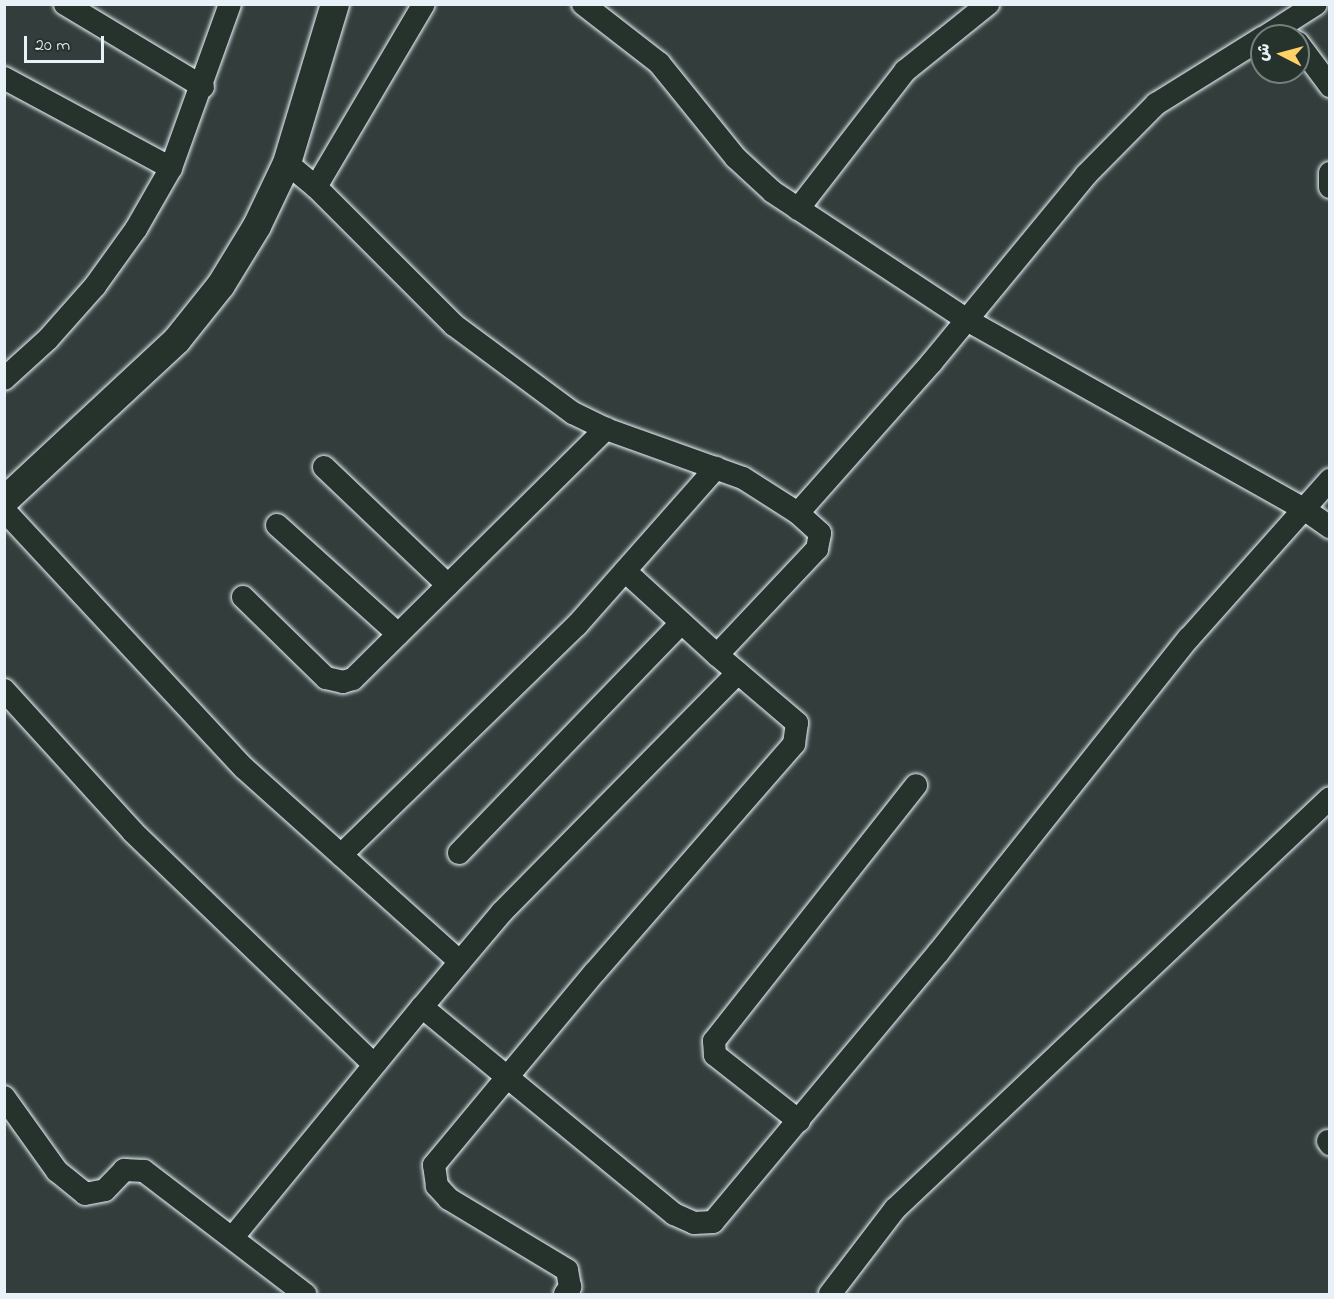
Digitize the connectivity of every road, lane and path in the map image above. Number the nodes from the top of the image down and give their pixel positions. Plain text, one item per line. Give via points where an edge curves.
1 (65, 4) edge
2 (230, 4) edge
3 (335, 4) edge
4 (424, 4) edge
5 (583, 4) edge
6 (988, 4) edge
7 (1316, 4) edge
8 (961, 13) edge
9 (1289, 24) edge
10 (1250, 49) edge
11 (1310, 60) edge
12 (4, 78) edge
13 (1329, 86) edge
14 (203, 87) junction
15 (286, 163) junction
16 (171, 168) junction
17 (1329, 173) edge
18 (316, 187) junction
19 (1329, 187) edge
20 (798, 209) junction
21 (967, 320) junction
22 (4, 379) edge
23 (606, 429) junction
24 (324, 467) dead end
25 (716, 468) junction
26 (1329, 480) edge
27 (4, 501) edge
28 (1304, 509) junction
29 (4, 510) edge
30 (798, 513) junction
31 (277, 525) dead end
32 (1329, 527) edge
33 (625, 571) junction
34 (448, 585) junction
35 (243, 597) dead end
36 (681, 623) junction
37 (398, 634) junction
38 (717, 655) junction
39 (738, 673) junction
40 (4, 690) edge
41 (916, 784) dead end
42 (1325, 813) edge
43 (459, 853) dead end
44 (341, 855) junction
45 (460, 962) junction
46 (422, 1007) junction
47 (374, 1065) junction
48 (509, 1077) junction
49 (4, 1097) edge
50 (799, 1121) junction
51 (232, 1238) junction
52 (304, 1294) edge
53 (565, 1294) edge
54 (830, 1294) edge

1 - 14 street
2 - 14 street
3 - 15 street
4 - 18 street
5 - 20 street via 659,63 736,158
6 - 8 street
7 - 9 street
8 - 20 street via 905,71
10 - 21 street via 1156,104 1086,175
11 - 13 street
12 - 16 street
14 - 16 street
15 - 18 street
15 - 27 street via 245,246 177,340
16 - 22 street via 136,229 94,286 48,339
17 - 19 street
18 - 23 street via 454,325 573,413
20 - 21 street
21 - 28 street
21 - 30 street
23 - 25 street
23 - 34 street
24 - 34 street
25 - 30 street via 743,478
25 - 33 street
26 - 28 street
28 - 32 street
28 - 50 street via 1189,638
29 - 44 street via 244,768
30 - 38 street via 820,533 817,549
31 - 37 street
33 - 36 street
33 - 44 street via 577,625
34 - 37 street
35 - 37 street via 326,678 336,681 353,679
36 - 38 street
36 - 43 street
38 - 39 street
39 - 45 street via 502,912
39 - 48 street via 797,723 794,744
40 - 47 street via 133,832
41 - 50 street via 714,1041 715,1055
42 - 54 street via 895,1209
44 - 45 street
45 - 46 street
46 - 47 street
46 - 48 street
47 - 51 street
48 - 50 street via 674,1214 694,1223 707,1224 721,1216
48 - 53 street via 434,1165 435,1180 449,1199 561,1264 571,1278
49 - 51 street via 57,1171 85,1194 105,1190 124,1170 144,1171
51 - 52 street

